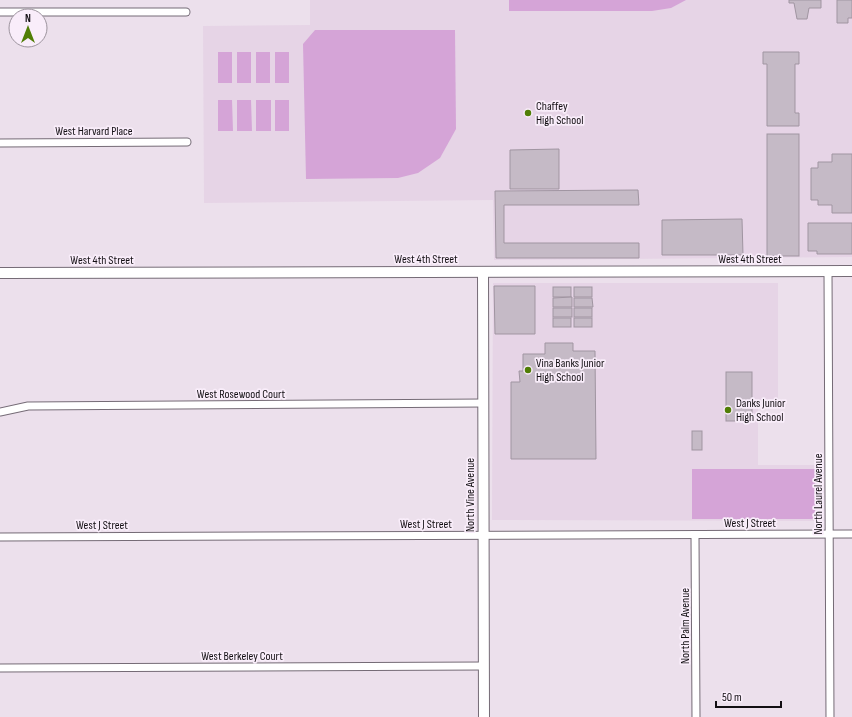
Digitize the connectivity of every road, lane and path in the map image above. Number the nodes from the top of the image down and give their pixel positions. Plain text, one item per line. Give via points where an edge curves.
1 (0, 12) edge
2 (186, 12) dead end
3 (187, 142) dead end
4 (0, 143) edge
5 (828, 271) junction
6 (852, 271) edge
7 (482, 272) junction
8 (0, 273) edge
9 (484, 403) junction
10 (0, 412) edge
11 (483, 534) junction
12 (829, 534) junction
13 (852, 534) edge
14 (695, 535) junction
15 (0, 537) edge
16 (484, 666) junction
17 (0, 668) edge
18 (484, 717) edge
19 (696, 717) edge
20 (830, 717) edge

1 - 2 street
3 - 4 street, West Harvard Place
5 - 6 main road, West 4th Street
5 - 7 main road, West 4th Street
5 - 12 street, North Laurel Avenue
7 - 8 main road, West 4th Street
7 - 9 main road, North Vine Avenue
9 - 10 street, West Rosewood Court via 28,406
9 - 11 main road, North Vine Avenue
11 - 14 street, West J Street
11 - 15 street, West J Street
11 - 16 main road, North Vine Avenue
12 - 13 street, West J Street
12 - 14 street, West J Street
12 - 20 street, North Laurel Avenue
14 - 19 street, North Palm Avenue
16 - 17 street, West Berkeley Court
16 - 18 main road, North Vine Avenue

